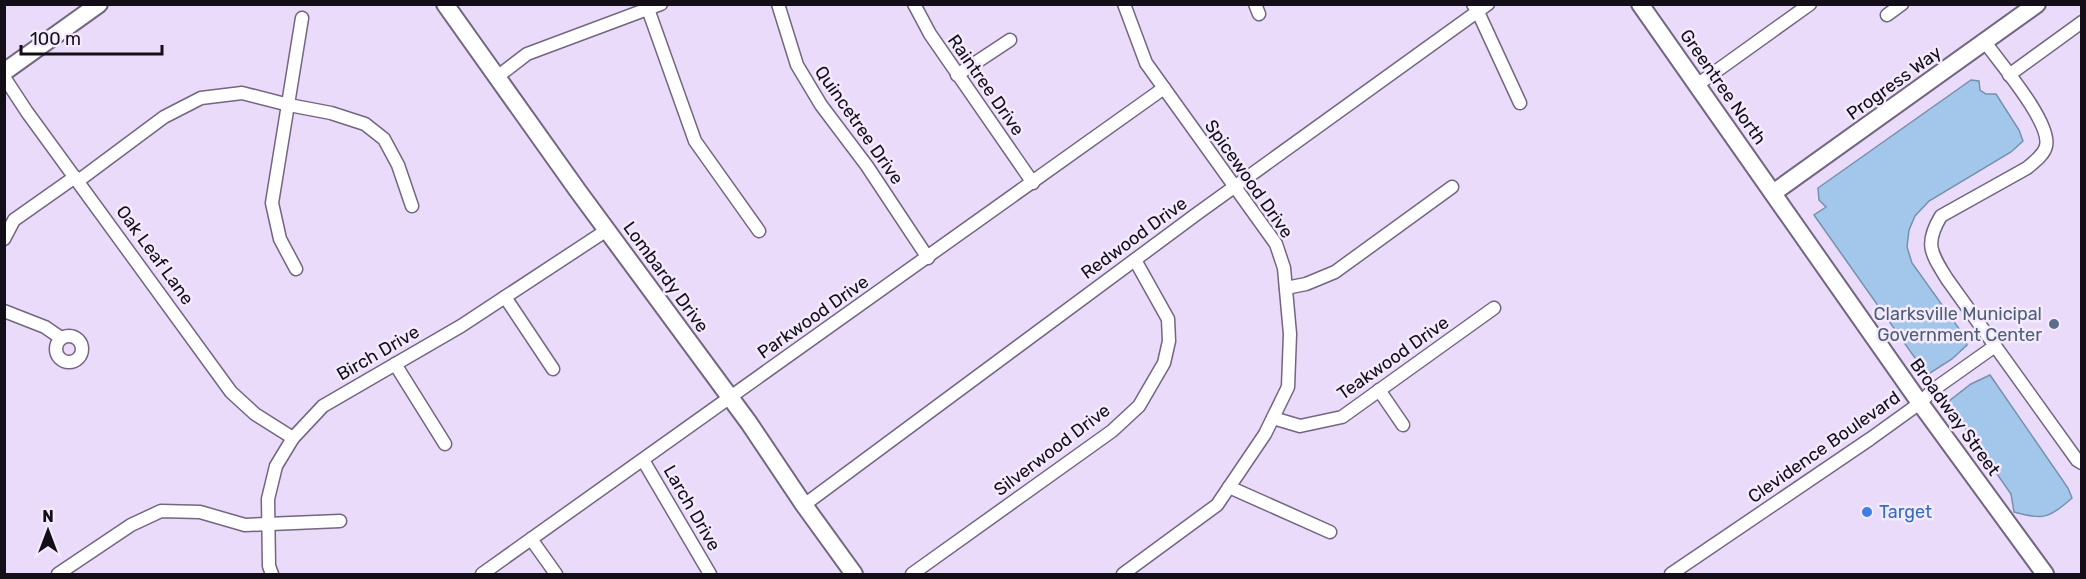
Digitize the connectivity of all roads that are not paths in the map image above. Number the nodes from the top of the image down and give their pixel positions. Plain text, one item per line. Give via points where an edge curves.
1 (99, 4) edge
2 (445, 4) edge
3 (661, 4) edge
4 (778, 4) edge
5 (914, 4) edge
6 (1124, 4) edge
7 (1640, 4) edge
8 (1810, 4) edge
9 (1902, 4) edge
10 (2037, 4) edge
11 (1480, 7) edge
12 (648, 9) junction
13 (2019, 9) edge
14 (1887, 15) dead end
15 (302, 18) dead end
16 (2082, 22) edge
17 (1010, 40) dead end
18 (1985, 42) junction
19 (4, 72) edge
20 (957, 75) junction
21 (2009, 75) junction
22 (4, 76) edge
23 (497, 77) junction
24 (1697, 85) junction
25 (1164, 88) junction
26 (1520, 104) dead end
27 (289, 105) junction
28 (77, 179) junction
29 (1033, 183) junction
30 (1234, 187) junction
31 (1452, 187) dead end
32 (1773, 193) junction
33 (412, 207) dead end
34 (607, 230) junction
35 (759, 231) dead end
36 (4, 239) edge
37 (928, 258) junction
38 (1135, 260) junction
39 (296, 269) dead end
40 (1286, 288) junction
41 (505, 297) junction
42 (1494, 308) dead end
43 (4, 311) edge
44 (61, 338) dead end
45 (1995, 346) junction
46 (395, 364) junction
47 (553, 369) dead end
48 (1379, 390) junction
49 (731, 398) junction
50 (1920, 403) junction
51 (1273, 418) junction
52 (1403, 425) dead end
53 (293, 438) junction
54 (445, 444) dead end
55 (643, 460) junction
56 (2082, 463) edge
57 (1229, 487) junction
58 (804, 505) junction
59 (340, 521) dead end
60 (268, 524) junction
61 (1330, 532) dead end
62 (531, 539) junction
63 (58, 574) edge
64 (272, 574) edge
65 (482, 574) edge
66 (556, 574) edge
67 (710, 574) edge
68 (854, 574) edge
69 (912, 574) edge
70 (1123, 574) edge
71 (1671, 574) edge
72 (2045, 574) edge

1 - 19 street
2 - 23 street, Lombardy Drive
3 - 12 street
4 - 37 street, Quincetree Drive via 797,65
5 - 20 street, Raintree Drive
6 - 25 street, Spicewood Drive via 1146,63
7 - 24 street, Greentree North
8 - 24 street
9 - 14 street
10 - 13 street, Progress Way
11 - 26 street
11 - 30 street, Redwood Drive
12 - 23 street via 527,54
12 - 35 street via 695,141
13 - 18 street, Progress Way
15 - 27 street
16 - 21 street
17 - 20 street
18 - 21 street
18 - 32 street, Progress Way
20 - 29 street, Raintree Drive
21 - 45 street via 2045,128 2046,147 2027,168 1941,216 1932,230 1930,246 1947,279
22 - 28 street, Oak Leaf Lane
23 - 34 street, Lombardy Drive
24 - 32 street, Greentree North
25 - 29 street, Parkwood Drive
25 - 30 street, Spicewood Drive
27 - 28 street via 242,93 201,98 164,117
27 - 33 street via 365,124 384,139 398,165
27 - 39 street via 273,203 280,239
28 - 36 street via 14,220
28 - 53 street, Oak Leaf Lane via 231,392 255,414
29 - 37 street, Parkwood Drive
30 - 38 street, Redwood Drive
30 - 40 street, Spicewood Drive via 1276,244
31 - 40 street via 1335,272 1306,285
32 - 50 street, Broadway Street
34 - 41 street, Birch Drive
34 - 49 street, Lombardy Drive
37 - 49 street, Parkwood Drive
38 - 58 street, Redwood Drive
38 - 69 street, Silverwood Drive via 1168,319 1170,342 1164,363 1138,406 1113,431
40 - 51 street, Spicewood Drive via 1290,333 1288,387
41 - 46 street, Birch Drive
41 - 47 street
42 - 48 street, Teakwood Drive
43 - 44 street via 45,327
45 - 50 street, Clevidence Boulevard
45 - 56 street
46 - 53 street, Birch Drive via 323,406
46 - 54 street
48 - 51 street, Teakwood Drive via 1342,417 1300,426
48 - 52 street
49 - 55 street, Parkwood Drive
49 - 58 street, Lombardy Drive
50 - 71 street, Clevidence Boulevard
50 - 72 street, Broadway Street
51 - 57 street, Spicewood Drive
53 - 60 street, Birch Drive via 276,466 268,499
55 - 62 street, Parkwood Drive
55 - 67 street, Larch Drive
57 - 61 street
57 - 70 street, Spicewood Drive via 1217,505
58 - 68 street, Lombardy Drive
59 - 60 street
60 - 63 street via 245,525 200,512 161,511 131,525
60 - 64 street, Birch Drive
62 - 65 street, Parkwood Drive
62 - 66 street

